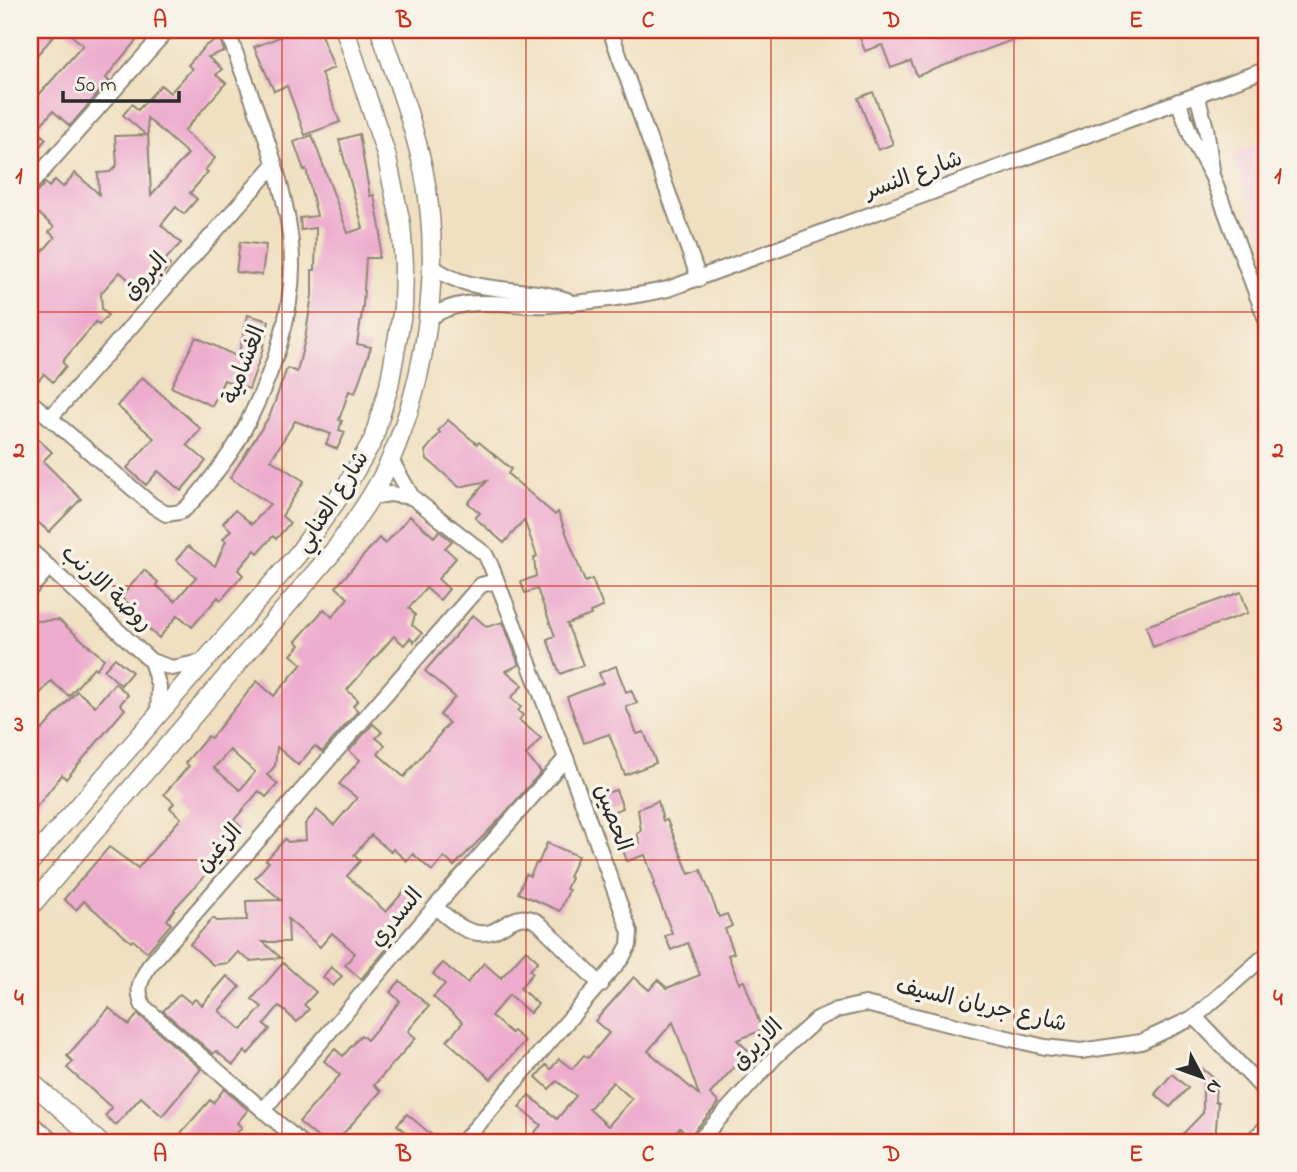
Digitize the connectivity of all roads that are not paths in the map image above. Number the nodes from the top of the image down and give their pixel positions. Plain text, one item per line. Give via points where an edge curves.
1 (167, 30) edge
2 (227, 30) edge
3 (345, 30) edge
4 (380, 30) edge
5 (610, 30) edge
6 (1267, 69) edge
7 (1197, 95) junction
8 (1178, 101) junction
9 (275, 164) junction
10 (1213, 178) junction
11 (30, 185) edge
12 (432, 266) junction
13 (699, 279) junction
14 (571, 302) junction
15 (427, 320) junction
16 (1267, 322) edge
17 (30, 401) edge
18 (50, 418) junction
19 (391, 460) junction
20 (371, 497) junction
21 (412, 497) junction
22 (30, 550) edge
23 (49, 567) junction
24 (496, 581) junction
25 (30, 589) edge
26 (206, 661) junction
27 (151, 662) junction
28 (158, 716) junction
29 (566, 758) junction
30 (112, 766) junction
31 (30, 862) edge
32 (30, 876) edge
33 (30, 907) edge
34 (435, 907) junction
35 (1267, 954) edge
36 (601, 985) junction
37 (865, 1003) joint
38 (1195, 1017) junction
39 (30, 1081) edge
40 (1267, 1093) edge
41 (30, 1096) edge
42 (264, 1109) junction
43 (30, 1124) edge
44 (1267, 1127) edge
45 (704, 1139) edge
46 (51, 1142) edge
47 (82, 1142) edge
48 (100, 1142) edge
49 (300, 1142) edge
50 (463, 1142) edge
51 (1250, 1142) edge

1 - 11 street
2 - 9 street, الغشامية
3 - 26 street, شارع العنابي via 386,154 401,224 403,308 389,386 373,440 344,490 298,554
4 - 12 street, شارع العنابي via 424,174
5 - 13 street
6 - 7 street, شارع النسر
7 - 8 street, شارع النسر
7 - 10 street
8 - 10 street
8 - 13 street, شارع النسر
9 - 18 street, البروق
9 - 18 street, الغشامية via 291,244 282,340 230,456 183,511 166,514 152,505
10 - 16 street
12 - 14 street, شارع النسر via 453,280 477,287
12 - 15 street, شارع العنابي
13 - 14 street, شارع النسر via 636,296
14 - 15 street, شارع النسر via 466,303 449,306
15 - 19 street, شارع العنابي via 420,373
17 - 18 street, الغشامية
19 - 20 street, شارع العنابي
19 - 21 street, الحصين
20 - 21 street
20 - 33 street, شارع العنابي via 300,593
21 - 24 street, الحصين via 485,554
22 - 23 street, روضة الارنب
23 - 25 street
23 - 27 street, روضة الارنب
24 - 29 street, الحصين
24 - 42 street, الزغين via 481,585 470,597 149,965 138,984 143,1006
26 - 27 street, روضة الارنب via 172,668
26 - 28 street, شارع العنابي
27 - 28 street, روضة الارنب via 159,687
28 - 30 street, شارع العنابي
29 - 34 street, السدري
29 - 36 street, الحصين via 629,932 629,945
30 - 31 street, شارع العنابي
30 - 32 street via 105,789
34 - 36 street via 463,929 480,934 530,916
34 - 42 street, السدري
35 - 38 street, شارع جريان السيف
36 - 50 street, الحصين
37 - 38 street, شارع جريان السيف via 1045,1047 1081,1051 1141,1042
37 - 45 street, الازيرق via 817,1019 776,1056
38 - 40 street
39 - 48 street
41 - 47 street
42 - 49 street, الزغين
43 - 46 street
44 - 51 street

